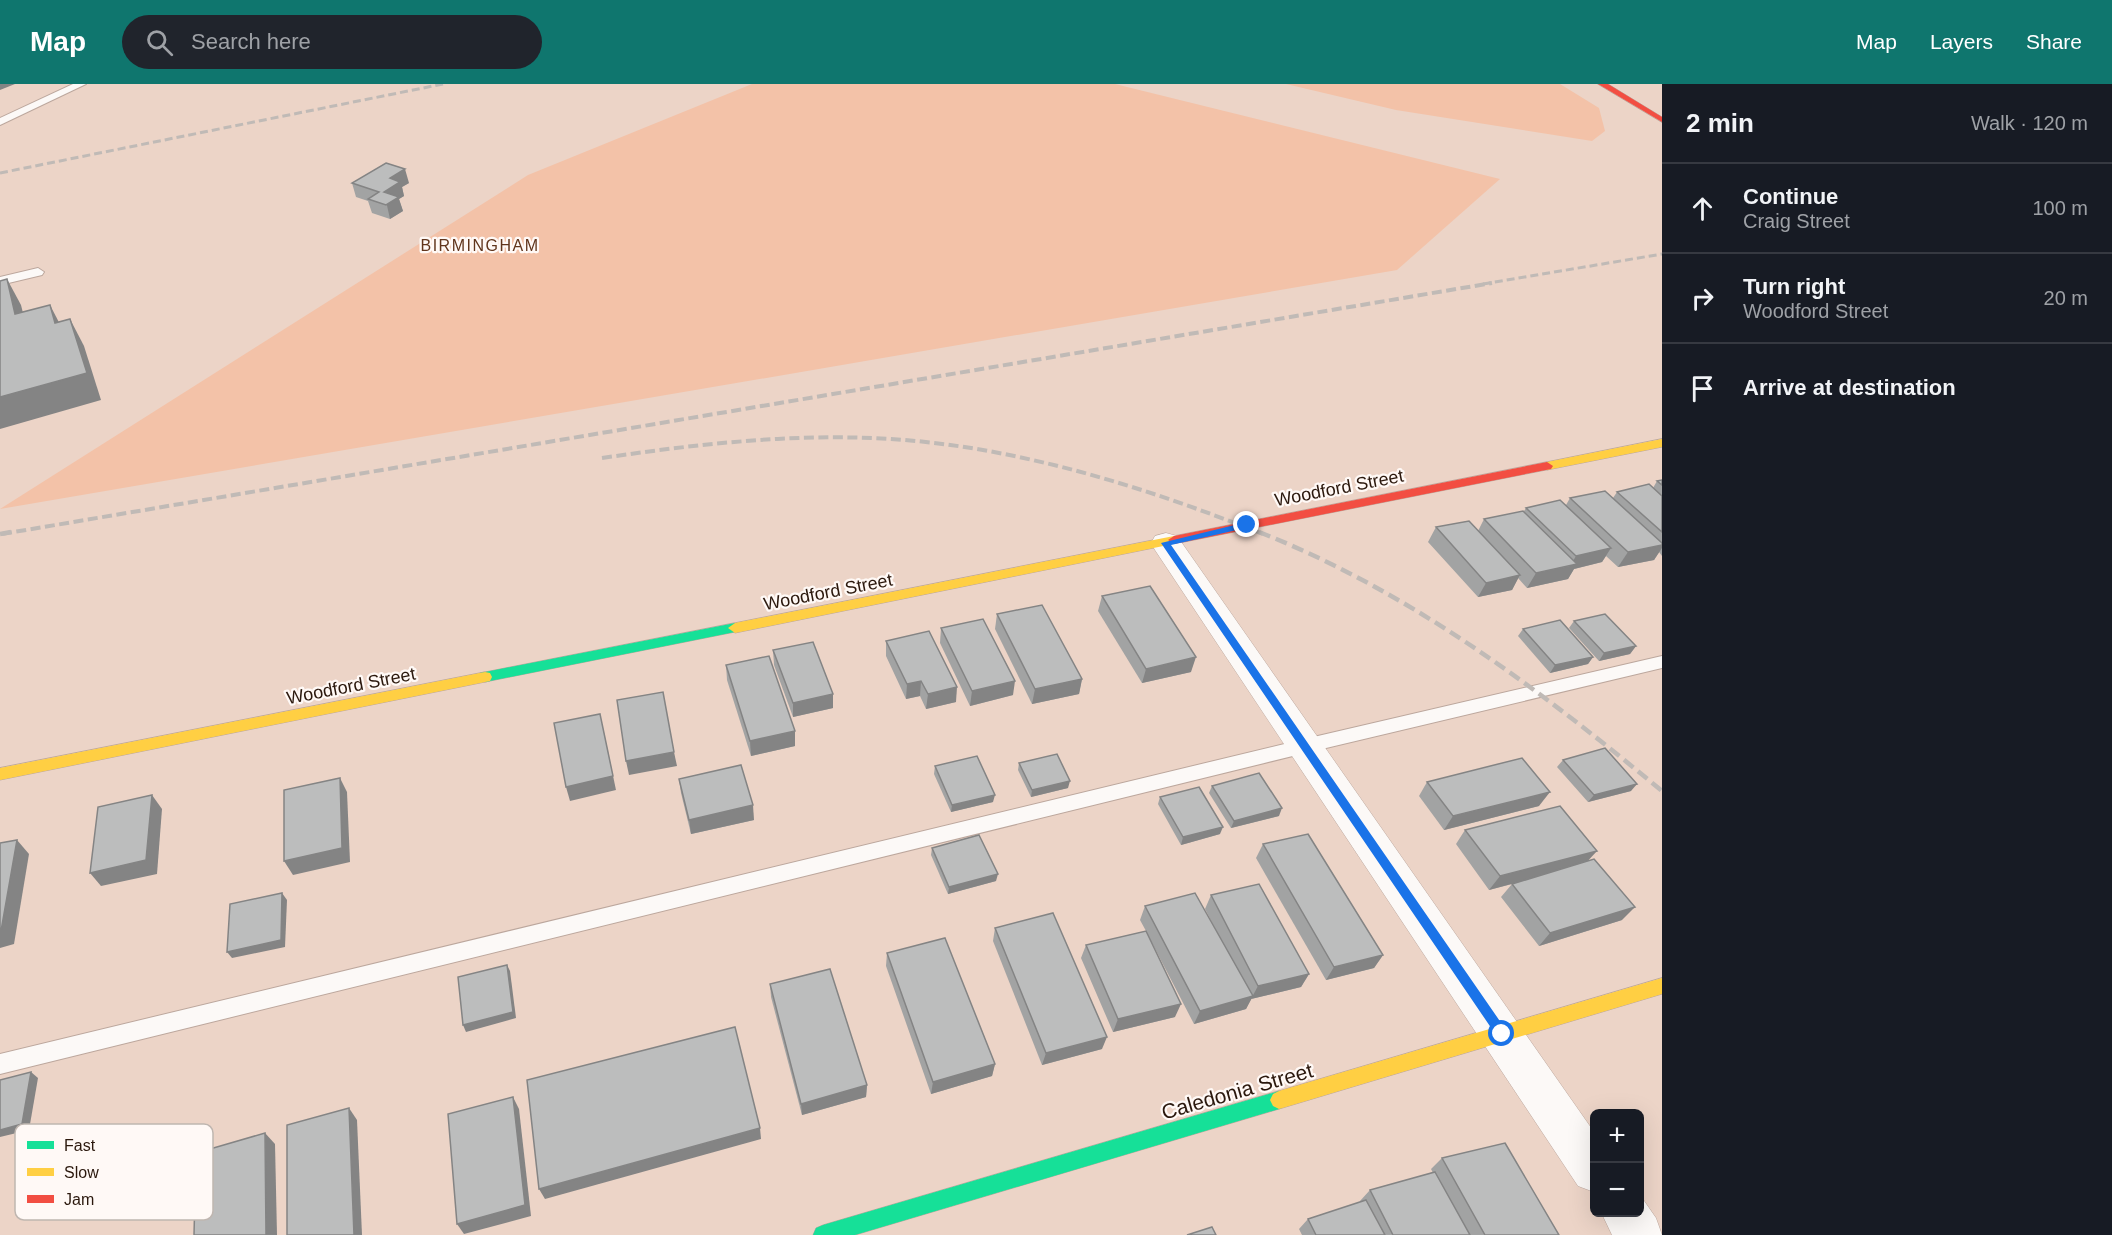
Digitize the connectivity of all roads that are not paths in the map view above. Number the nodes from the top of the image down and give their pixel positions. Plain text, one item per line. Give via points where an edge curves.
1 (81, 84) edge
2 (1602, 84) edge
3 (1662, 120) edge
4 (0, 122) edge
5 (38, 272) dead end
6 (0, 281) edge
7 (1662, 442) edge
8 (1166, 543) junction
9 (1662, 662) edge
10 (1305, 746) junction
11 (0, 774) edge
12 (1662, 986) edge
13 (1502, 1034) junction
14 (0, 1064) edge
15 (1590, 1164) edge
16 (1627, 1217) edge
17 (823, 1235) edge
18 (1639, 1235) edge

1 - 4 lane
2 - 3 street
5 - 6 lane
7 - 8 street, Woodford Street
8 - 10 street
8 - 11 street, Woodford Street
9 - 10 lane
10 - 13 street
10 - 14 lane
12 - 13 street, Caledonia Street
13 - 15 street
13 - 17 street, Caledonia Street
16 - 18 street

